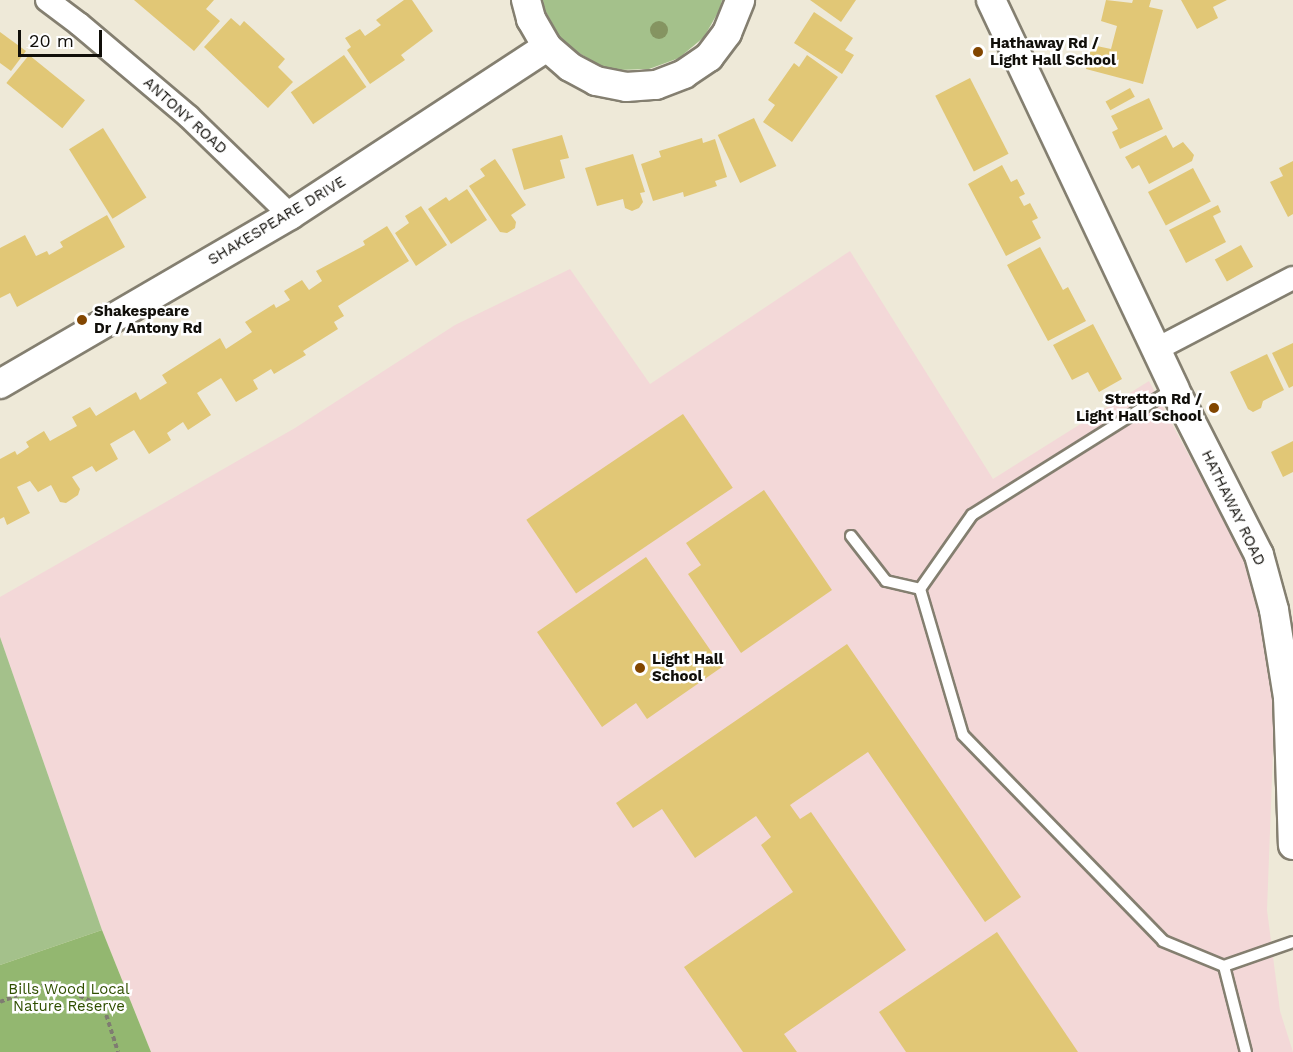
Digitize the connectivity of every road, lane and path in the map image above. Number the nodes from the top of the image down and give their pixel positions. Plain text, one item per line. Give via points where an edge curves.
1 (46, 0) edge
2 (526, 0) edge
3 (740, 0) edge
4 (991, 0) edge
5 (547, 46) junction
6 (290, 215) junction
7 (1293, 278) edge
8 (1157, 349) junction
9 (0, 384) edge
10 (1174, 388) junction
11 (851, 536) dead end
12 (920, 589) junction
13 (1291, 697) edge
14 (1293, 845) edge
15 (1293, 942) edge
16 (1224, 966) junction
17 (0, 1002) edge
18 (118, 1052) edge
19 (1246, 1052) edge

1 - 6 street, ANTONY ROAD via 189,117
2 - 5 street via 531,19
3 - 5 street via 728,33 709,57 684,74 656,85 626,87 596,81 570,67
4 - 8 street, HATHAWAY ROAD
5 - 6 street, SHAKESPEARE DRIVE
6 - 9 street, SHAKESPEARE DRIVE
7 - 8 street
8 - 10 street, HATHAWAY ROAD
10 - 12 lane via 972,515
10 - 13 street, HATHAWAY ROAD via 1259,555
11 - 12 lane via 886,581
12 - 16 lane via 963,735 1163,940
13 - 14 street, HATHAWAY ROAD
15 - 16 lane
16 - 19 lane
17 - 18 path via 53,982 104,1008

